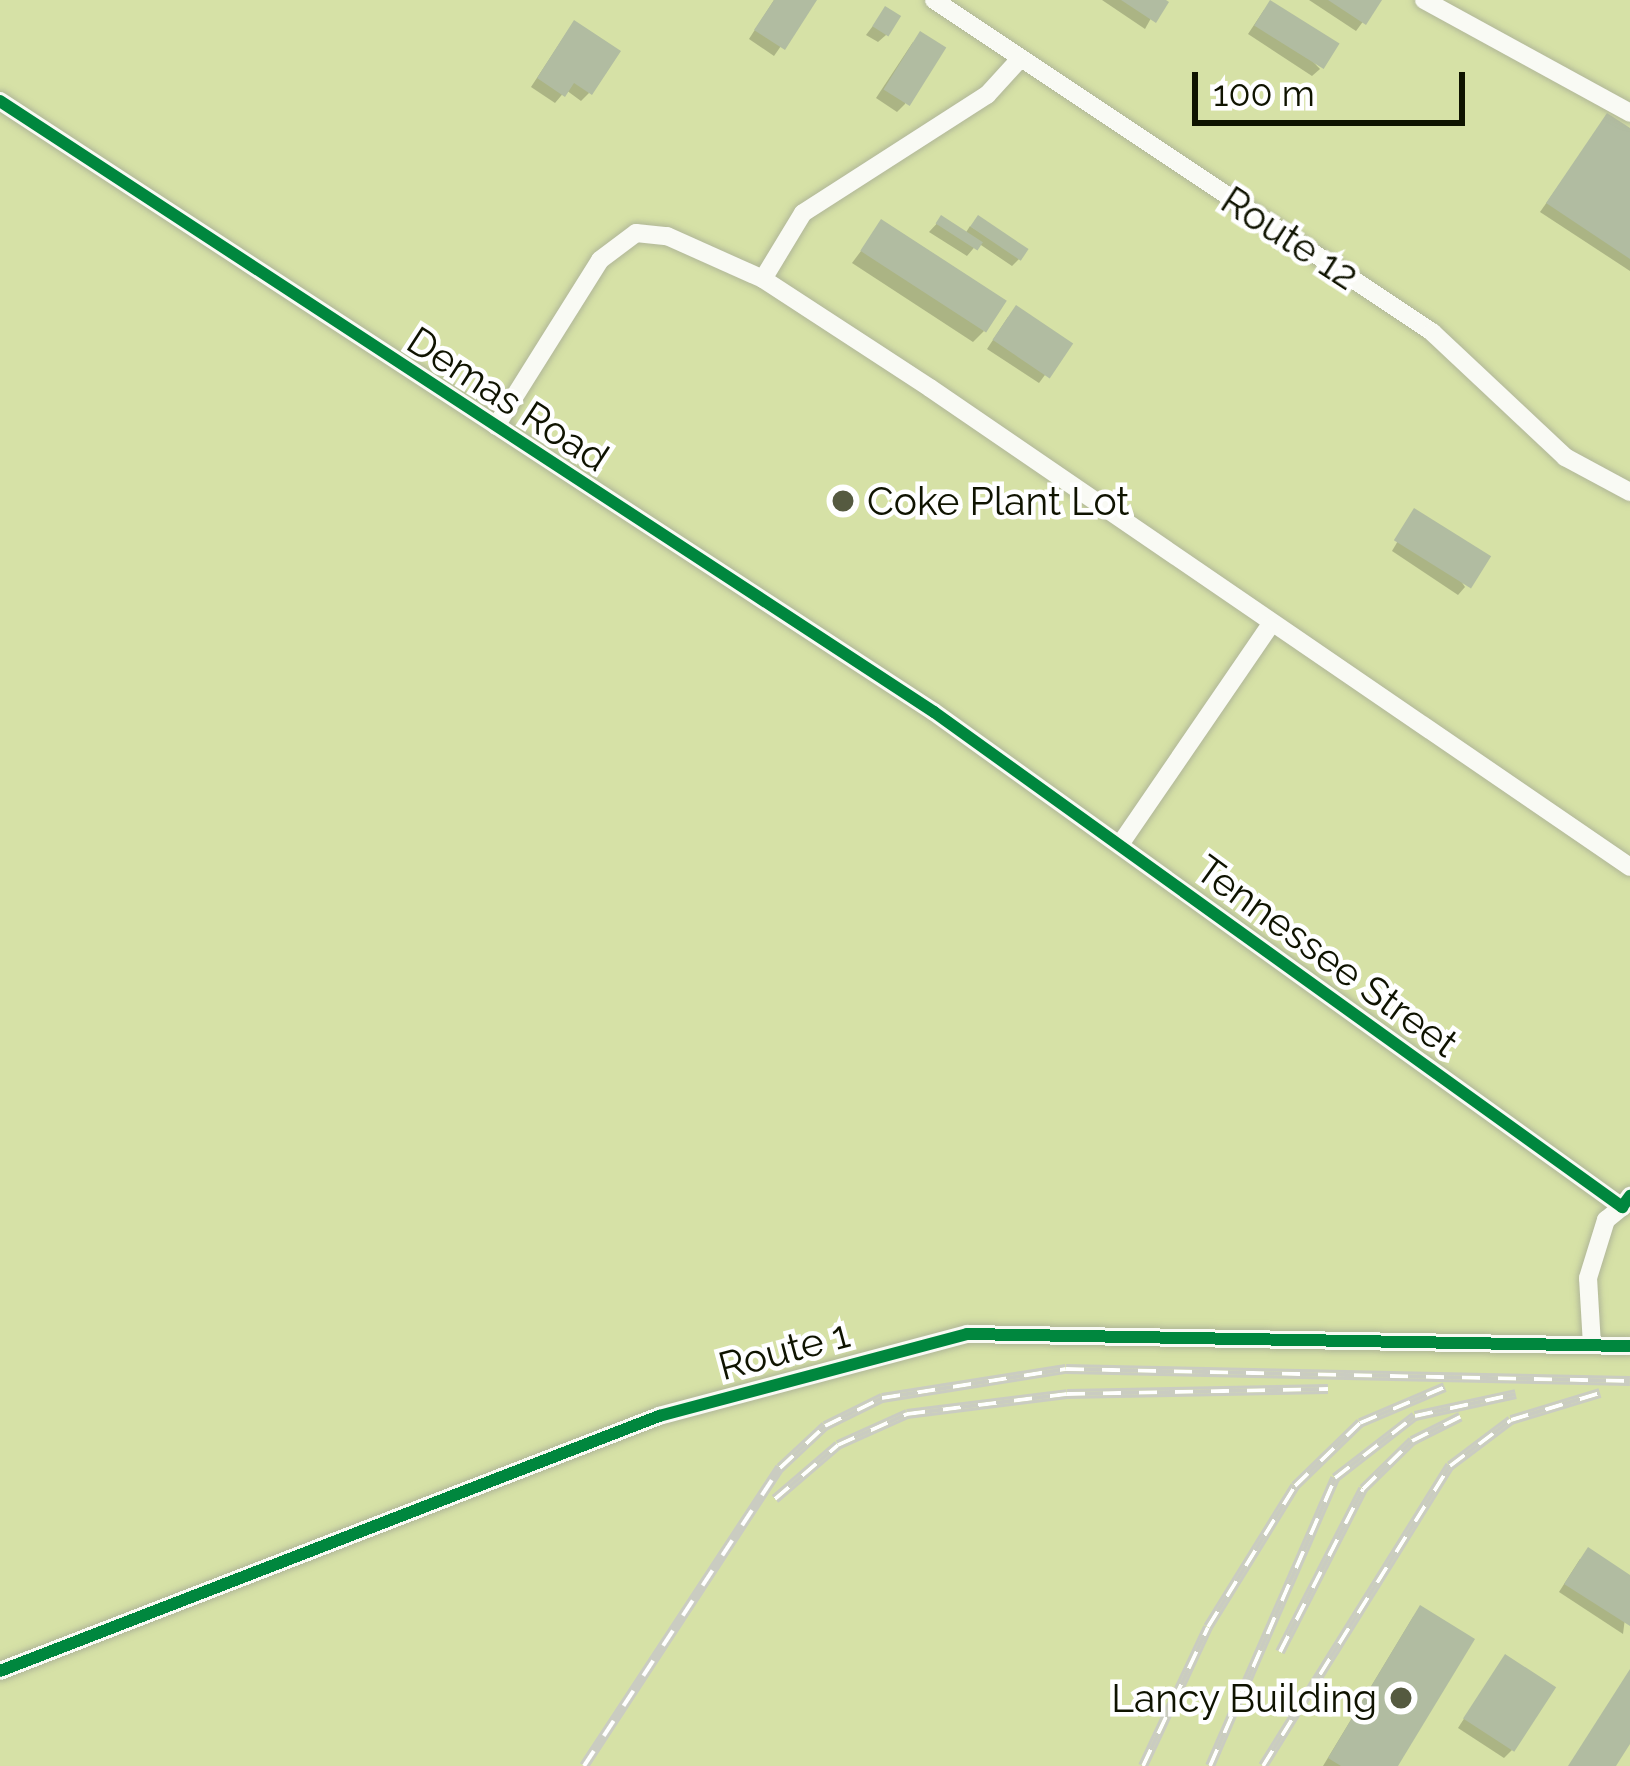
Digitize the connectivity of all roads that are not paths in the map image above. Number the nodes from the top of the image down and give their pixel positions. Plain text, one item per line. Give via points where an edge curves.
1 (934, 0) edge
2 (1424, 0) edge
3 (1019, 60) junction
4 (0, 101) edge
5 (1630, 113) edge
6 (763, 279) junction
7 (496, 427) junction
8 (1630, 492) edge
9 (1269, 627) junction
10 (984, 747) joint
11 (1120, 843) junction
12 (1630, 867) edge
13 (1626, 1202) edge
14 (1592, 1345) junction
15 (1630, 1346) edge
16 (0, 1670) edge

1 - 3 street, Route 12
2 - 5 street
3 - 6 street via 987,95 803,213
3 - 8 street, Route 12 via 1432,332 1565,458
4 - 7 street, Demas Road
6 - 7 street via 667,236 618,243
6 - 9 street
7 - 10 street, Demas Road
9 - 11 street
9 - 12 street
10 - 11 street, Tennessee Street
11 - 13 street, Tennessee Street
13 - 14 street via 1606,1220 1588,1278
14 - 15 street, Route 1
14 - 16 street, Route 1 via 967,1334 659,1416

